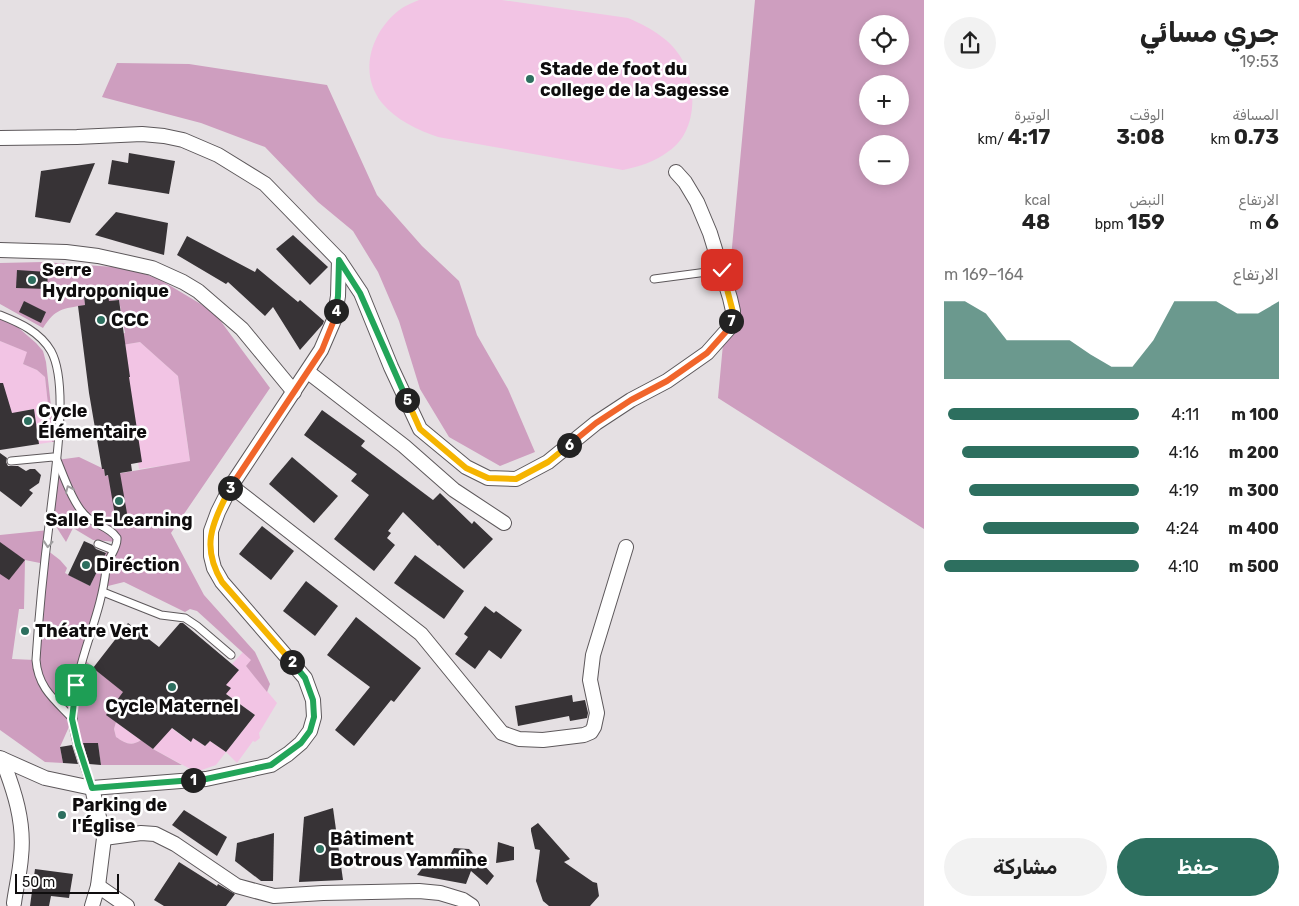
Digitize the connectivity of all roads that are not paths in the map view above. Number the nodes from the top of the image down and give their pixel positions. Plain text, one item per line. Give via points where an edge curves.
1 (0, 138) edge
2 (676, 172) dead end
3 (0, 250) edge
4 (339, 260) junction
5 (722, 270) junction
6 (654, 279) dead end
7 (0, 316) edge
8 (308, 372) junction
9 (294, 392) junction
10 (57, 460) junction
11 (11, 462) dead end
12 (231, 486) junction
13 (504, 523) dead end
14 (98, 544) dead end
15 (626, 547) dead end
16 (113, 550) junction
17 (103, 592) junction
18 (231, 655) dead end
19 (72, 719) junction
20 (1, 758) edge
21 (92, 788) junction
22 (104, 838) junction
23 (98, 886) junction
24 (14, 903) dead end
25 (92, 906) edge
26 (127, 906) edge
27 (472, 906) edge

1 - 4 street via 142,134 184,140 218,155 265,184
2 - 5 street via 697,202
3 - 9 street via 66,252 108,258 152,268 183,282 242,329
4 - 5 street via 360,293 420,429 466,468 488,478 516,479 548,462 596,423 707,353 731,326 733,312
4 - 8 street via 334,320 322,350
5 - 6 lane
7 - 10 lane via 31,330 52,352 59,378
8 - 9 street
8 - 13 street via 404,446 454,490
9 - 12 street
10 - 11 lane via 53,457
16 -> 10 lane via 117,542 115,534 87,517 73,497
10 -> 19 lane via 36,660 40,682
12 - 15 street via 421,634 502,733 519,739 584,735 594,727 597,713 590,680 593,655
12 - 21 street via 211,532 214,568 222,582 305,678 313,700 314,717 310,731 301,743 271,765 206,779
14 - 16 lane
16 - 17 lane via 107,563
17 - 18 lane via 161,615 185,618
17 - 19 lane via 84,649
19 - 21 lane
20 - 21 street via 45,778
20 - 24 street via 20,815 22,833
21 - 22 street
22 - 23 street
22 - 27 street via 155,834 176,844 237,886 274,896 419,891 440,893
23 - 25 street
23 - 26 street

